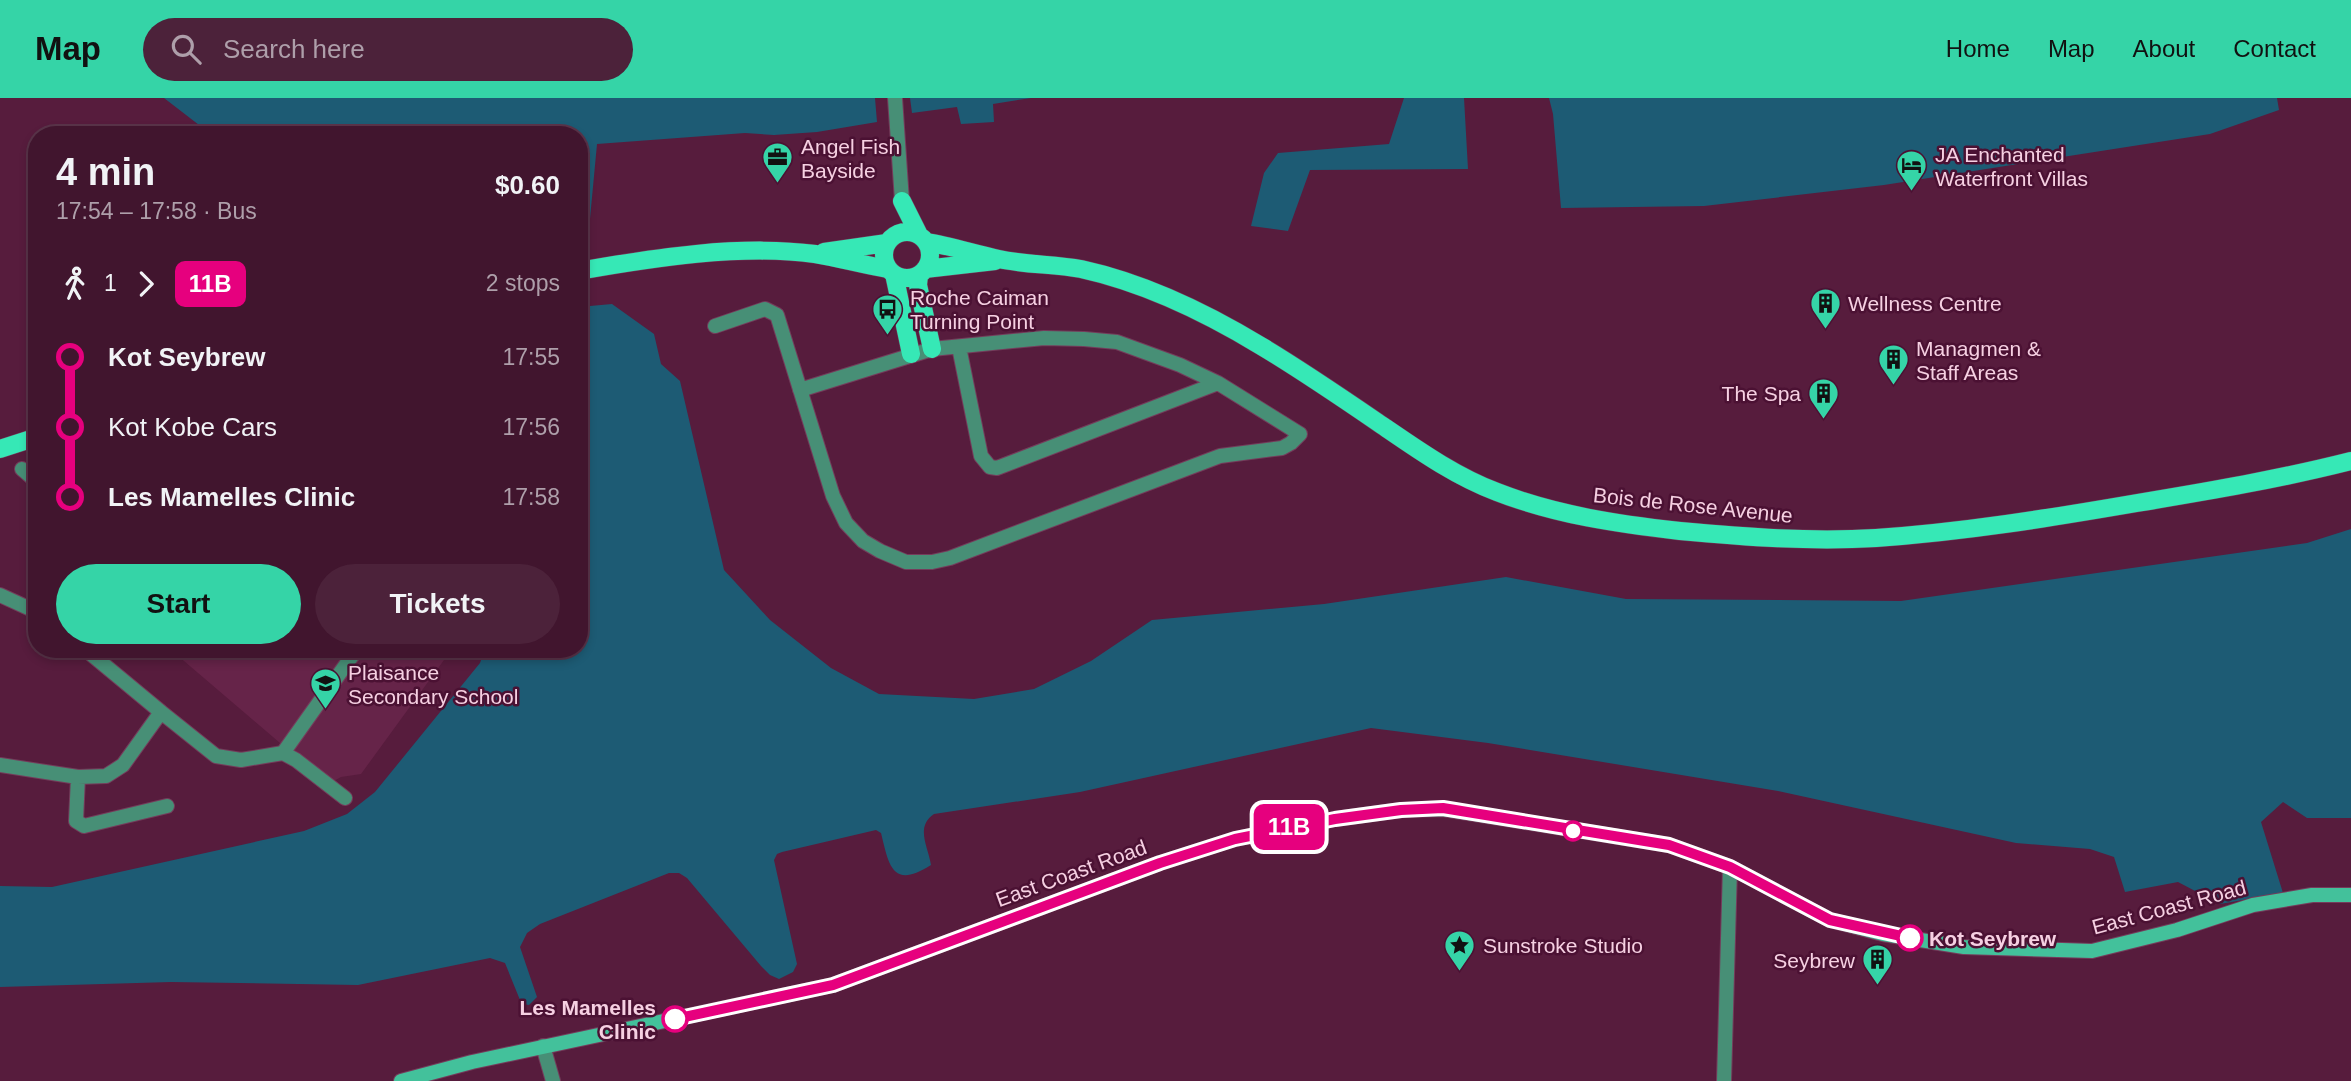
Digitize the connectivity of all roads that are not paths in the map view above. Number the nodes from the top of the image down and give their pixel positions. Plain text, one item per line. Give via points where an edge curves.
1 (895, 98) edge
2 (902, 201) junction
3 (923, 238) junction
4 (890, 240) junction
5 (813, 254) junction
6 (1002, 260) junction
7 (588, 269) edge
8 (891, 272) junction
9 (922, 272) junction
10 (715, 326) dead end
11 (959, 347) junction
12 (932, 349) junction
13 (911, 354) junction
14 (1218, 383) junction
15 (800, 390) junction
16 (28, 440) edge
17 (0, 449) edge
18 (2351, 461) edge
19 (23, 469) dead end
20 (28, 474) edge
21 (0, 595) edge
22 (28, 608) edge
23 (97, 658) edge
24 (351, 658) edge
25 (161, 712) junction
26 (283, 754) junction
27 (0, 765) edge
28 (78, 777) junction
29 (345, 798) dead end
30 (167, 806) dead end
31 (1730, 867) junction
32 (2351, 895) edge
33 (543, 1046) junction
34 (401, 1081) edge
35 (553, 1081) edge
36 (1724, 1081) edge

1 - 2 street
2 - 3 main road
2 - 4 main road
3 - 4 main road via 909,232
3 - 6 main road, Bois de Rose Avenue
3 - 9 main road via 930,256
4 - 5 main road
4 - 8 main road via 883,257
5 - 7 main road via 732,252 652,258
5 - 8 main road
6 - 9 main road, Bois de Rose Avenue
6 - 18 main road, Bois de Rose Avenue via 1110,276 1170,297 1259,345 1434,461 1494,491 1549,509 1626,525 1797,539 1872,538 2065,516 2276,480
8 - 9 main road via 906,278
8 - 13 main road
9 - 12 main road via 918,285
10 - 15 street via 771,311 779,321
11 - 12 street
11 - 14 street via 1044,338 1117,342
11 - 14 street via 981,456 990,467 998,468
12 - 13 street
13 - 15 street
14 - 15 street via 1300,433 1282,448 1220,456 932,562 905,562 880,551 846,523
16 - 17 main road
19 - 20 street
21 - 22 street
23 - 25 street
24 - 26 street
25 - 26 street via 216,756 241,760
25 - 28 street via 123,765 106,776
26 - 29 street
27 - 28 street
28 - 30 street via 76,821 84,826
31 - 32 main road, East Coast Road via 1830,920 1964,947 2092,951 2253,905 2312,895
31 - 33 main road, East Coast Road via 1669,845 1443,808 1335,819 1235,839 1160,863 833,985
31 - 36 street
33 - 34 main road, East Coast Road
33 - 35 street

